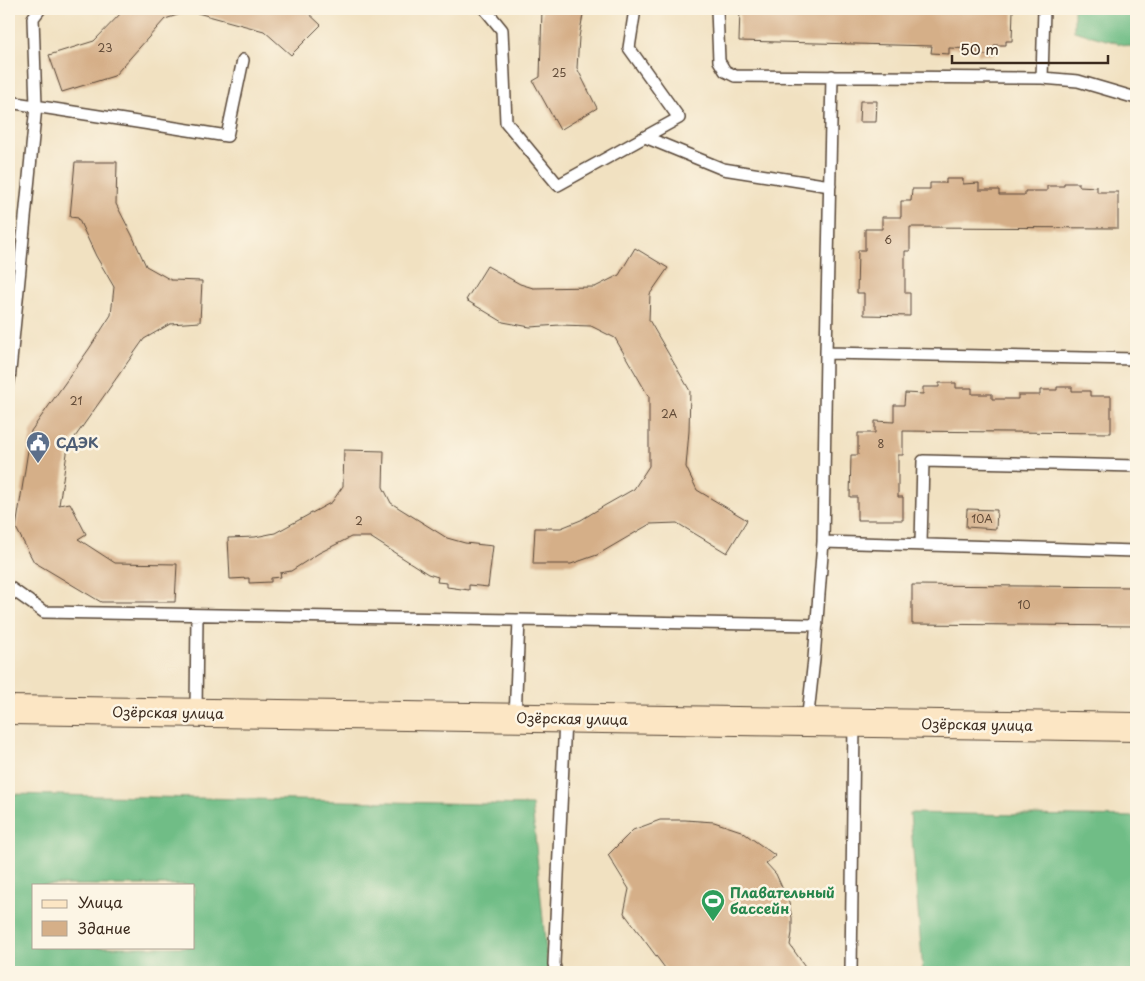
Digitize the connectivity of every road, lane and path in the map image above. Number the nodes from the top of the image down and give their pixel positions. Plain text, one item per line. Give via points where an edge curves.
1 (40, 9) edge
2 (485, 9) edge
3 (635, 9) edge
4 (717, 9) edge
5 (1044, 9) edge
6 (242, 60) dead end
7 (832, 76) junction
8 (1042, 78) junction
9 (1136, 98) edge
10 (9, 102) edge
11 (36, 106) junction
12 (644, 137) junction
13 (830, 186) junction
14 (826, 353) junction
15 (1136, 359) edge
16 (9, 380) edge
17 (1136, 466) edge
18 (823, 542) junction
19 (921, 544) junction
20 (1136, 551) edge
21 (9, 587) edge
22 (198, 615) junction
23 (520, 620) junction
24 (816, 625) junction
25 (9, 710) edge
26 (196, 713) junction
27 (515, 719) junction
28 (565, 719) junction
29 (807, 723) junction
30 (854, 724) junction
31 (1136, 728) edge
32 (556, 972) edge
33 (851, 972) edge

1 - 11 lane via 33,18
2 - 12 lane via 502,30 506,122 558,185
3 - 12 lane via 629,48 679,118
4 - 7 lane via 719,61 725,71 736,76
5 - 8 lane
6 - 11 lane via 227,136
7 - 8 lane
7 - 13 lane
8 - 9 lane via 1078,81
10 - 11 lane
11 - 16 lane
12 - 13 lane via 723,169
13 - 14 lane
14 - 15 lane
14 - 18 lane
17 - 19 lane via 923,461
18 - 19 lane
18 - 24 lane
19 - 20 lane
21 - 22 lane via 44,612
22 - 23 lane
22 - 26 lane
23 - 24 lane
23 - 27 lane
24 - 29 lane
25 - 26 main road, Озёрская улица
26 - 27 main road, Озёрская улица
27 - 28 main road, Озёрская улица
28 - 29 main road, Озёрская улица
28 - 32 lane
29 - 30 main road, Озёрская улица
30 - 31 main road, Озёрская улица
30 - 33 lane

